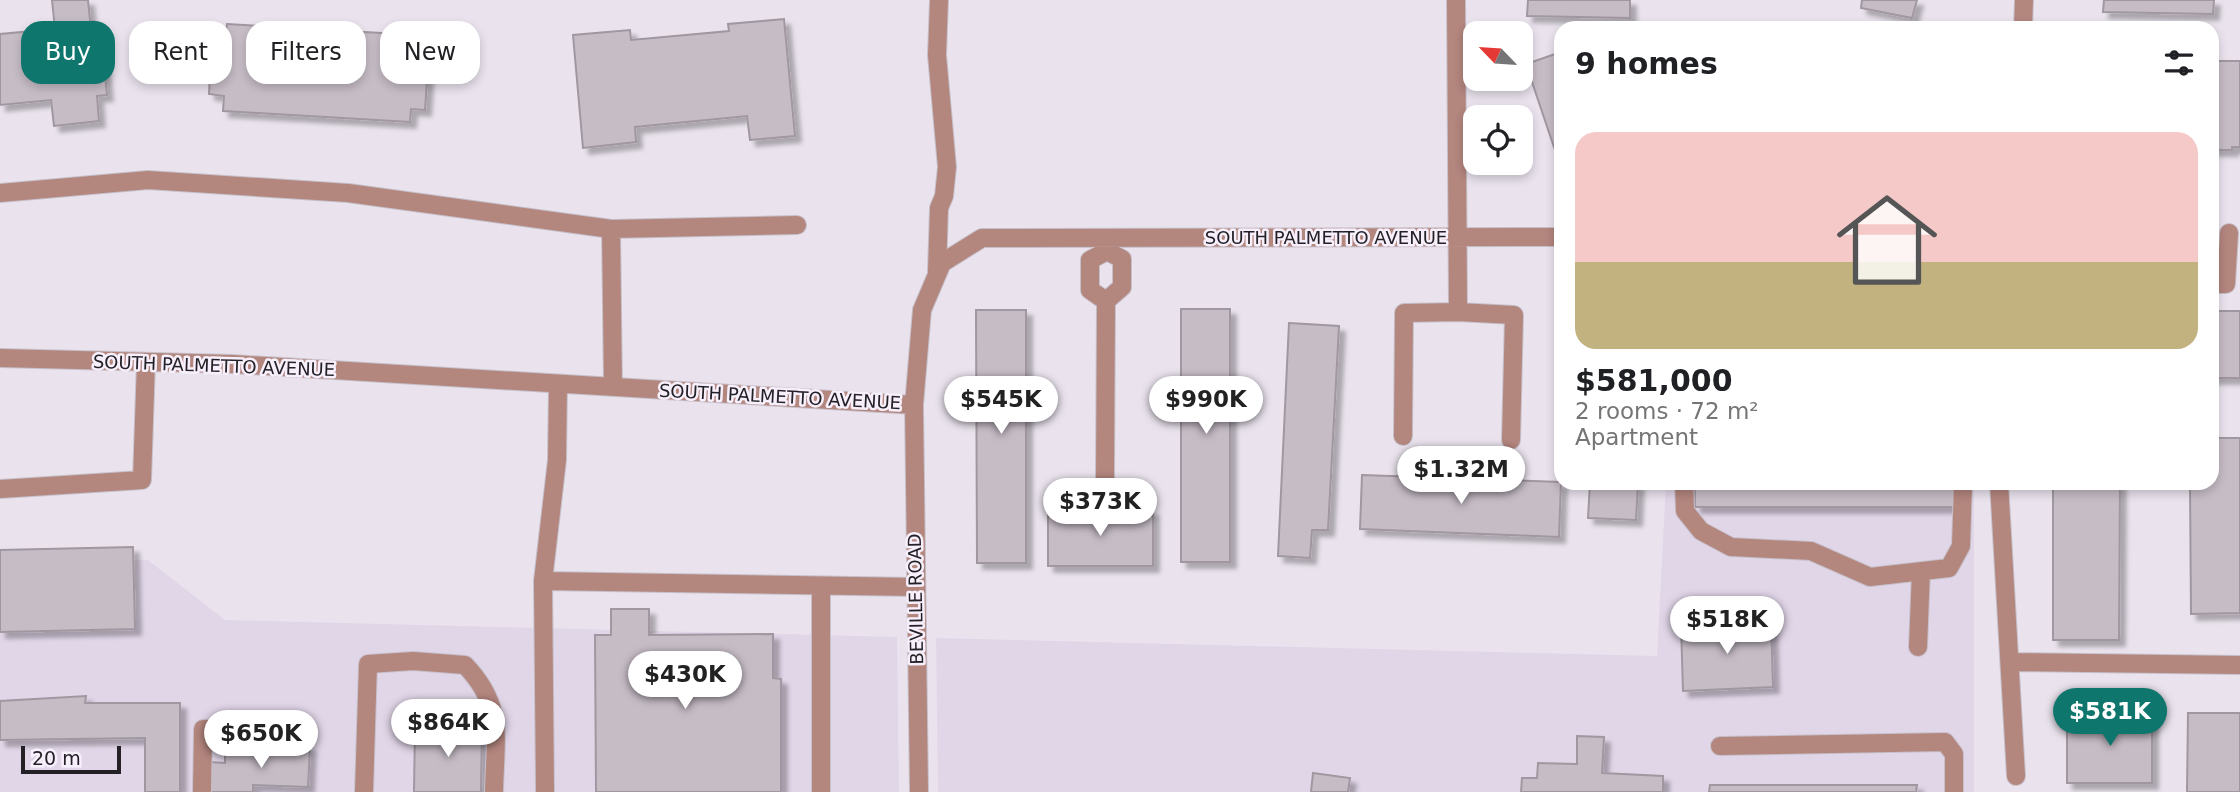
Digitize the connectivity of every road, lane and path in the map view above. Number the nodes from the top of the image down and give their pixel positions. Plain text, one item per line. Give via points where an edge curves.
1 (939, 0) edge
2 (1456, 0) edge
3 (2024, 0) edge
4 (2023, 21) edge
5 (0, 194) edge
6 (797, 225) dead end
7 (611, 229) junction
8 (2227, 233) edge
9 (1554, 237) edge
10 (1459, 238) junction
11 (1107, 244) junction
12 (937, 272) junction
13 (2219, 284) edge
14 (1106, 301) junction
15 (1458, 312) junction
16 (0, 358) edge
17 (146, 362) junction
18 (558, 384) junction
19 (614, 387) junction
20 (914, 405) junction
21 (1403, 436) dead end
22 (1511, 440) dead end
23 (1105, 478) dead end
24 (0, 489) edge
25 (1684, 490) edge
26 (1963, 490) edge
27 (1999, 490) edge
28 (1921, 572) junction
29 (543, 581) junction
30 (821, 586) junction
31 (916, 587) junction
32 (1918, 647) dead end
33 (2010, 662) junction
34 (2240, 665) edge
35 (298, 730) dead end
36 (1720, 746) dead end
37 (2016, 776) dead end
38 (202, 792) edge
39 (365, 792) edge
40 (494, 792) edge
41 (545, 792) edge
42 (821, 792) edge
43 (919, 792) edge
44 (1954, 792) edge

1 - 12 street via 937,55 947,167 939,208
2 - 10 street
3 - 4 street
5 - 7 street via 148,180 348,193
6 - 7 street
7 - 19 street
8 - 13 street via 2226,284
9 - 10 street, SOUTH PALMETTO AVENUE
10 - 11 street, SOUTH PALMETTO AVENUE
10 - 15 street
11 - 12 street, SOUTH PALMETTO AVENUE via 982,238 942,263
11 - 14 street via 1122,259 1122,287
11 - 14 street via 1090,260 1090,290
12 - 20 street, SOUTH PALMETTO AVENUE via 922,310
14 - 23 street
15 - 21 street via 1404,313
15 - 22 street via 1514,315
16 - 17 street, SOUTH PALMETTO AVENUE
17 - 18 street, SOUTH PALMETTO AVENUE
17 - 24 street via 142,480
18 - 19 street, SOUTH PALMETTO AVENUE
18 - 29 street via 557,460
19 - 20 street, SOUTH PALMETTO AVENUE
20 - 31 street, BEVILLE ROAD
25 - 28 street via 1685,511 1701,531 1731,547 1811,551 1870,577
26 - 28 street via 1961,546 1950,568
27 - 33 street
28 - 32 street
29 - 30 street
29 - 41 street
30 - 31 street
30 - 42 street
31 - 43 street, BEVILLE ROAD
33 - 34 street
33 - 37 street
35 - 38 street via 203,729
36 - 44 street via 1945,742 1954,754
39 - 40 street via 368,664 413,662 465,665 479,680 495,712

